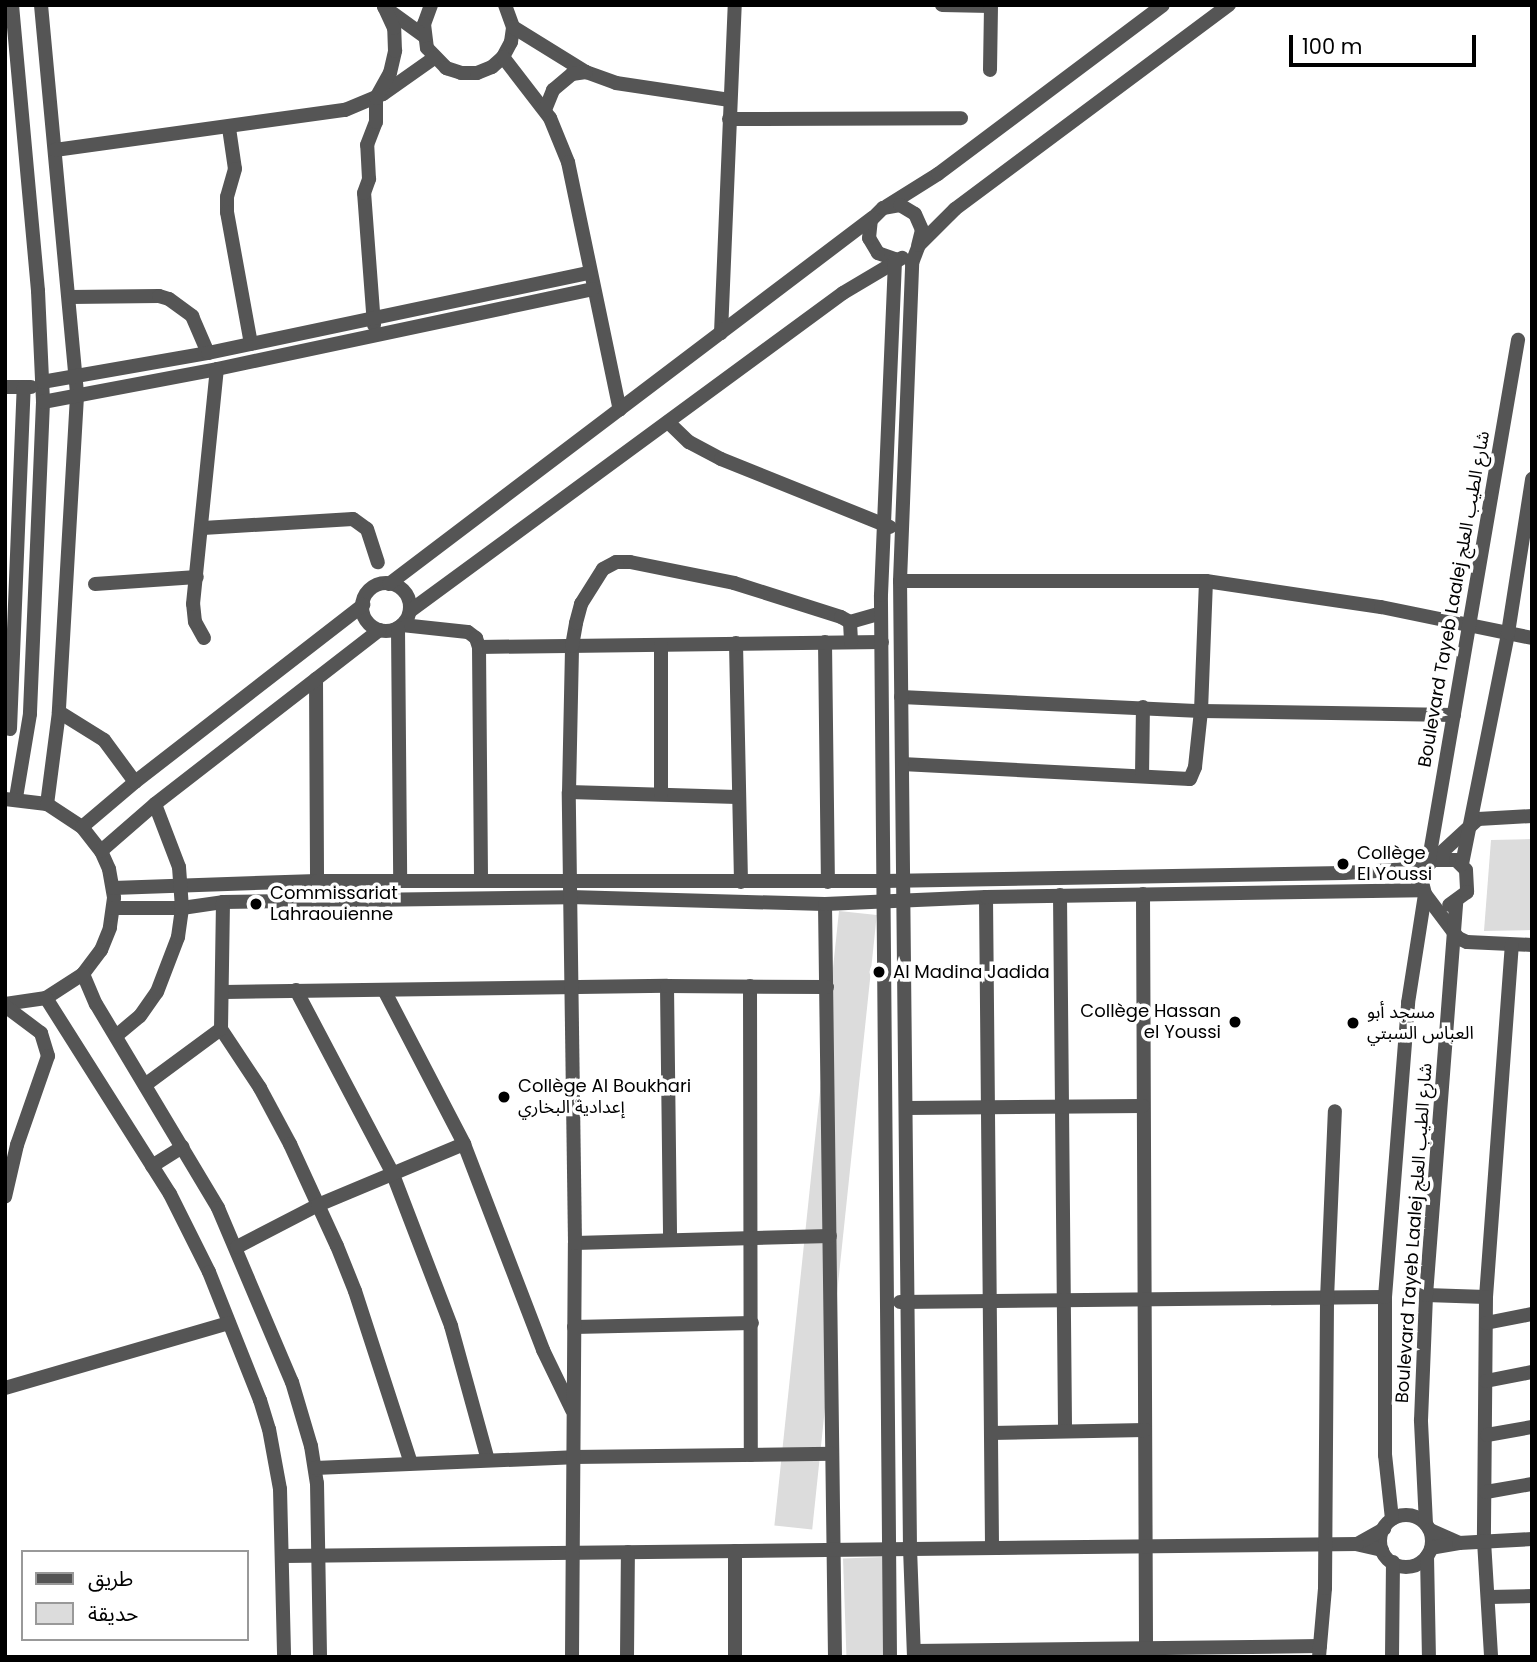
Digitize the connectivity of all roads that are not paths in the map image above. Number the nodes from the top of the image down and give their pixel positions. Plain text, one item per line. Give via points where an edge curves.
1 (12, 5) edge
2 (41, 5) edge
3 (431, 5) edge
4 (505, 5) edge
5 (735, 5) edge
6 (942, 5) edge
7 (1163, 5) edge
8 (1229, 5) edge
9 (382, 6) edge
10 (991, 6) edge
11 (513, 27) junction
12 (424, 36) junction
13 (503, 57) junction
14 (434, 58) junction
15 (990, 70) dead end
16 (586, 72) junction
17 (376, 98) junction
18 (730, 100) junction
19 (545, 110) junction
20 (961, 118) dead end
21 (729, 119) junction
22 (229, 128) junction
23 (55, 150) junction
24 (887, 206) junction
25 (873, 217) junction
26 (919, 245) junction
27 (895, 259) junction
28 (589, 272) junction
29 (593, 289) junction
30 (70, 297) junction
31 (374, 318) junction
32 (721, 333) junction
33 (375, 334) junction
34 (1518, 340) dead end
35 (251, 344) junction
36 (208, 353) junction
37 (217, 369) junction
38 (77, 377) junction
39 (5, 387) edge
40 (24, 387) junction
41 (43, 390) junction
42 (77, 397) junction
43 (620, 410) junction
44 (668, 422) junction
45 (1532, 480) edge
46 (884, 525) junction
47 (203, 528) junction
48 (902, 532) junction
49 (378, 562) dead end
50 (197, 577) junction
51 (900, 581) junction
52 (1206, 581) junction
53 (95, 584) dead end
54 (389, 584) junction
55 (363, 606) junction
56 (410, 611) junction
57 (881, 613) junction
58 (850, 622) junction
59 (1471, 625) junction
60 (400, 627) junction
61 (379, 630) junction
62 (1508, 633) junction
63 (204, 638) dead end
64 (1532, 638) edge
65 (825, 642) junction
66 (851, 642) junction
67 (882, 642) junction
68 (736, 643) junction
69 (661, 645) junction
70 (572, 646) junction
71 (479, 647) junction
72 (316, 679) junction
73 (901, 698) junction
74 (1143, 707) junction
75 (1201, 711) junction
76 (59, 712) junction
77 (1454, 715) junction
78 (8, 728) edge
79 (27, 730) junction
80 (902, 764) junction
81 (1142, 776) junction
82 (135, 782) junction
83 (569, 792) junction
84 (661, 794) junction
85 (737, 797) junction
86 (11, 798) edge
87 (47, 804) junction
88 (155, 804) junction
89 (1532, 816) edge
90 (1471, 825) junction
91 (82, 827) junction
92 (101, 851) junction
93 (1429, 864) junction
94 (1462, 864) junction
95 (317, 881) junction
96 (400, 881) junction
97 (481, 881) junction
98 (570, 881) junction
99 (884, 881) junction
100 (904, 881) junction
101 (741, 882) junction
102 (828, 882) junction
103 (181, 887) junction
104 (113, 888) junction
105 (1143, 894) junction
106 (1425, 894) junction
107 (1060, 895) junction
108 (570, 897) junction
109 (986, 897) junction
110 (903, 900) junction
111 (884, 901) junction
112 (223, 902) junction
113 (1456, 902) junction
114 (825, 904) junction
115 (113, 908) junction
116 (182, 908) junction
117 (1452, 933) junction
118 (1512, 945) junction
119 (1532, 945) edge
120 (83, 974) junction
121 (667, 986) junction
122 (750, 986) junction
123 (570, 987) junction
124 (827, 987) junction
125 (296, 990) junction
126 (384, 990) junction
127 (224, 992) junction
128 (46, 998) junction
129 (5, 1005) edge
130 (221, 1029) junction
131 (116, 1036) junction
132 (145, 1085) junction
133 (1143, 1105) junction
134 (990, 1107) junction
135 (1062, 1107) junction
136 (906, 1108) junction
137 (1335, 1111) dead end
138 (464, 1144) junction
139 (183, 1147) junction
140 (152, 1166) junction
141 (392, 1172) junction
142 (5, 1197) edge
143 (318, 1205) junction
144 (830, 1237) junction
145 (751, 1238) junction
146 (670, 1239) junction
147 (575, 1243) junction
148 (237, 1247) junction
149 (1426, 1295) junction
150 (1385, 1297) junction
151 (1486, 1297) junction
152 (1144, 1298) junction
153 (1327, 1299) junction
154 (1065, 1300) junction
155 (887, 1302) junction
156 (907, 1302) junction
157 (990, 1302) junction
158 (1532, 1314) edge
159 (229, 1323) junction
160 (752, 1323) junction
161 (1486, 1323) junction
162 (574, 1326) junction
163 (1532, 1371) edge
164 (1486, 1381) junction
165 (5, 1388) edge
166 (573, 1412) junction
167 (1532, 1427) edge
168 (1065, 1430) junction
169 (1144, 1430) junction
170 (991, 1433) junction
171 (1487, 1435) junction
172 (832, 1454) junction
173 (751, 1455) junction
174 (573, 1457) junction
175 (488, 1460) junction
176 (411, 1463) junction
177 (315, 1468) junction
178 (1532, 1484) edge
179 (1486, 1492) junction
180 (1388, 1524) junction
181 (1428, 1527) junction
182 (1532, 1539) edge
183 (1484, 1541) junction
184 (1459, 1543) junction
185 (1325, 1544) junction
186 (1357, 1544) junction
187 (1148, 1546) junction
188 (992, 1548) junction
189 (833, 1549) junction
190 (889, 1549) junction
191 (909, 1549) junction
192 (1382, 1550) junction
193 (735, 1551) junction
194 (573, 1552) junction
195 (628, 1552) junction
196 (1429, 1552) junction
197 (321, 1555) junction
198 (284, 1556) junction
199 (1392, 1562) junction
200 (1532, 1596) edge
201 (1489, 1597) junction
202 (1320, 1651) edge
203 (1146, 1653) edge
204 (914, 1654) edge
205 (284, 1657) edge
206 (320, 1657) edge
207 (572, 1657) edge
208 (627, 1657) edge
209 (735, 1657) edge
210 (835, 1657) edge
211 (890, 1657) edge
212 (1392, 1657) edge
213 (1429, 1657) edge
214 (1491, 1657) edge

1 - 41 street
2 - 23 street
3 - 12 street
4 - 11 street
5 - 18 street
6 - 10 street
7 - 24 street via 938,174
8 - 26 street via 955,209
9 - 12 street
9 - 17 street via 394,28 395,51 390,73
10 - 15 street
11 - 13 street
11 - 16 street
12 - 14 street
13 - 14 street via 492,67 461,74
13 - 19 street
14 - 17 street
16 - 18 street via 616,83
16 - 19 street via 572,74 553,90
17 - 22 street via 332,114
17 - 31 street via 364,193
18 - 21 street
19 - 28 street via 568,162
20 - 21 street
21 - 32 street
22 - 23 street
22 - 35 street via 235,169 227,212
23 - 30 street
24 - 25 street
24 - 26 street via 900,205 915,214 922,230
25 - 27 street via 868,229 872,246
25 - 32 street
26 - 27 street
26 - 48 street via 912,263
27 - 44 street
27 - 46 street
28 - 29 street
28 - 31 street
29 - 33 street
29 - 43 street
30 - 36 street via 169,299 192,316
30 - 38 street
31 - 33 street
31 - 35 street
32 - 43 street
33 - 37 street
34 - 59 street, Boulevard Tayeb Laalej شارع الطيب العلج
35 - 36 street
36 - 38 street
37 - 42 street
37 - 47 street
38 - 41 street
38 - 42 street
39 - 40 street
40 - 41 street
40 - 78 street
41 - 42 street
41 - 79 street
42 - 76 street
43 - 54 street
44 - 46 street via 689,442 721,459
44 - 56 street
45 - 62 street
46 - 48 street
46 - 57 street
47 - 49 street via 353,519 367,529
47 - 50 street
48 - 51 street
50 - 53 street
50 - 63 street via 193,613
51 - 52 street
51 - 73 street
52 - 59 street
52 - 75 street
54 - 55 street via 371,589
54 - 56 street via 405,593
55 - 61 street via 364,616
55 - 82 street
56 - 60 street
57 - 58 street
57 - 67 street
58 - 66 street
58 - 70 street via 734,583 615,562 593,581 581,604
59 - 62 street
59 - 77 street, Boulevard Tayeb Laalej شارع الطيب العلج
60 - 61 street
60 - 71 street via 468,632
60 - 96 street
61 - 72 street
62 - 64 street
62 - 90 street
65 - 66 street
65 - 68 street
65 - 102 street
66 - 67 street
67 - 99 street
68 - 69 street
68 - 85 street
69 - 70 street
69 - 84 street
70 - 71 street
70 - 83 street
71 - 97 street
72 - 88 street
72 - 95 street
73 - 74 street
73 - 80 street
74 - 75 street
74 - 81 street
75 - 77 street
75 - 81 street via 1190,779
76 - 82 street via 104,740
76 - 87 street
77 - 93 street, Boulevard Tayeb Laalej شارع الطيب العلج
78 - 79 street
79 - 86 street
80 - 81 street
80 - 100 street
82 - 91 street
83 - 84 street
83 - 98 street
84 - 85 street
85 - 101 street
86 - 87 street
87 - 91 street
88 - 92 street
88 - 103 street via 173,847
89 - 90 street via 1486,817
90 - 93 street
90 - 94 street
91 - 92 street
92 - 104 street
93 - 94 street via 1448,858
93 - 100 street via 1344,873
93 - 106 street via 1421,878
94 - 113 street via 1469,885
95 - 96 street
95 - 103 street
96 - 97 street
97 - 98 street
98 - 101 street
98 - 108 street
99 - 100 street
99 - 102 street
99 - 111 street
100 - 110 street
101 - 102 street
103 - 104 street
103 - 116 street
104 - 115 street
105 - 106 street
105 - 107 street
105 - 133 street
106 - 113 street via 1441,905
106 - 117 street
106 - 150 street, Boulevard Tayeb Laalej شارع الطيب العلج via 1406,1016
107 - 109 street
107 - 135 street
108 - 112 street
108 - 114 street
108 - 123 street
109 - 110 street
109 - 134 street
110 - 111 street
110 - 136 street
111 - 114 street
111 - 155 street
112 - 116 street
112 - 127 street
113 - 117 street, Boulevard Tayeb Laalej شارع الطيب العلج
114 - 124 street
115 - 116 street
115 - 120 street via 101,950
116 - 131 street via 178,937 157,992 140,1016
117 - 118 street via 1467,942
117 - 149 street, Boulevard Tayeb Laalej شارع الطيب العلج
118 - 119 street
118 - 151 street
120 - 128 street
120 - 131 street
121 - 122 street
121 - 123 street
121 - 146 street
122 - 124 street
122 - 145 street
123 - 126 street
123 - 147 street
124 - 144 street
125 - 126 street
125 - 127 street
125 - 141 street
126 - 138 street
127 - 130 street
128 - 129 street
128 - 140 street
129 - 142 street via 41,1033 48,1056 17,1145
130 - 132 street
130 - 143 street via 260,1088
131 - 132 street
132 - 139 street
133 - 135 street
133 - 152 street
134 - 135 street
134 - 136 street
134 - 157 street
135 - 154 street
136 - 156 street
137 - 153 street
138 - 141 street
138 - 166 street via 543,1350
139 - 140 street
139 - 148 street
140 - 159 street via 190,1233
141 - 143 street
141 - 175 street via 451,1325
143 - 148 street
143 - 176 street via 355,1291
144 - 145 street
144 - 172 street
145 - 146 street
145 - 160 street
146 - 147 street
147 - 162 street
148 - 177 street via 292,1382
149 - 151 street
149 - 181 street, Boulevard Tayeb Laalej شارع الطيب العلج via 1422,1420
150 - 153 street
150 - 180 street, Boulevard Tayeb Laalej شارع الطيب العلج
151 - 161 street
152 - 153 street
152 - 154 street
152 - 169 street
153 - 185 street
154 - 157 street
154 - 168 street
155 - 156 street
155 - 190 street
156 - 157 street
156 - 191 street
157 - 170 street
158 - 161 street
159 - 165 street
159 - 198 street via 269,1429 280,1489
160 - 162 street
160 - 173 street
161 - 164 street
162 - 166 street
163 - 164 street
164 - 171 street
166 - 174 street
167 - 171 street
168 - 169 street
168 - 170 street
169 - 187 street
170 - 188 street
171 - 179 street
172 - 173 street
172 - 189 street
173 - 174 street
174 - 175 street
174 - 194 street
175 - 176 street
176 - 177 street
177 - 197 street
178 - 179 street
179 - 183 street
180 - 181 street via 1410,1515
180 - 186 street
180 - 192 street
181 - 184 street
181 - 196 street
182 - 183 street
183 - 184 street
183 - 201 street
184 - 196 street
185 - 186 street
185 - 187 street
185 - 202 street
186 - 192 street
187 - 188 street
187 - 203 street
188 - 191 street
189 - 190 street
189 - 193 street
189 - 210 street
190 - 191 street
190 - 211 street
191 - 204 street
192 - 199 street
193 - 195 street
193 - 209 street
194 - 195 street
194 - 197 street
194 - 207 street
195 - 208 street
196 - 199 street via 1411,1566
196 - 213 street
197 - 198 street
197 - 206 street
198 - 205 street
199 - 212 street
200 - 201 street
201 - 214 street
202 - 203 street
203 - 204 street

